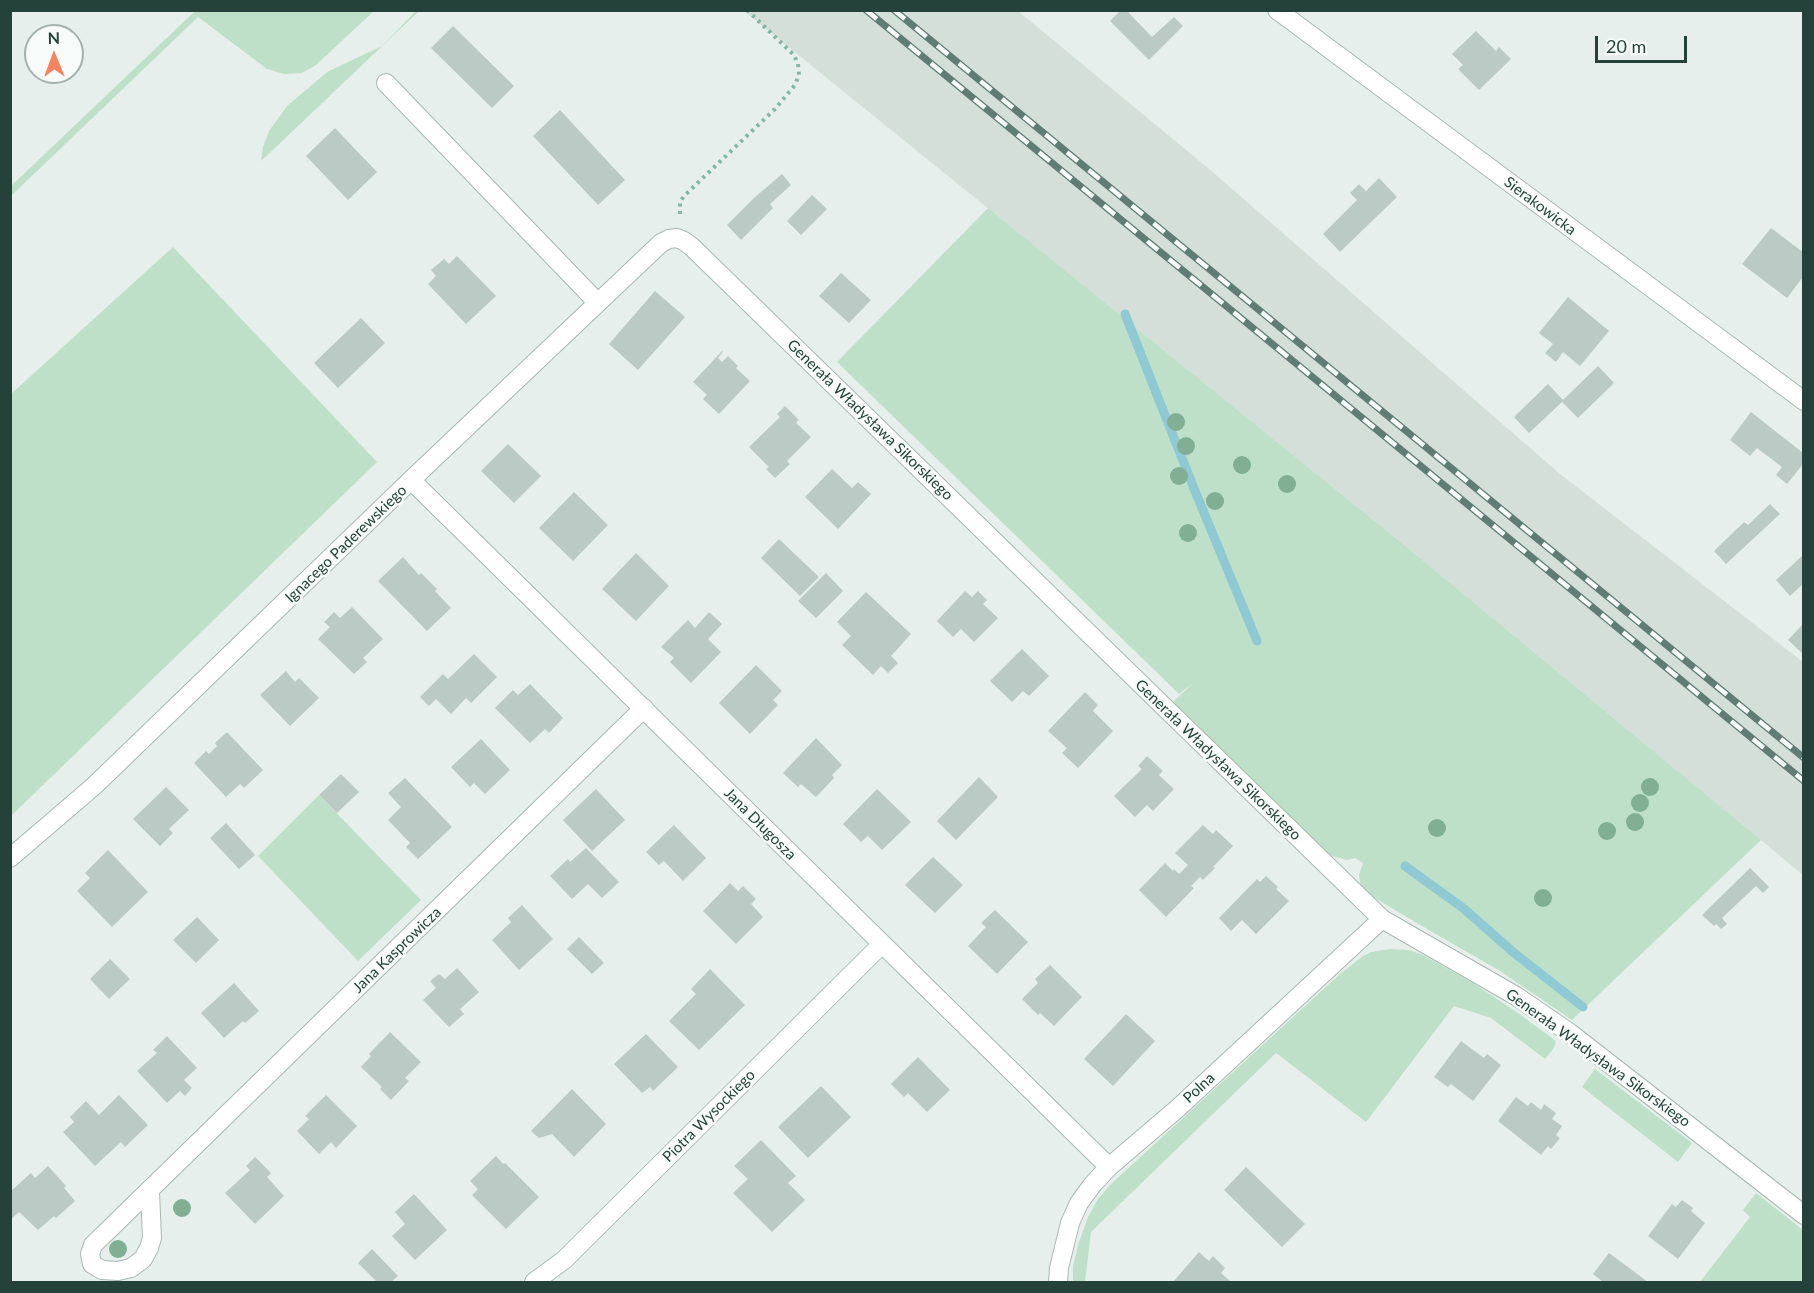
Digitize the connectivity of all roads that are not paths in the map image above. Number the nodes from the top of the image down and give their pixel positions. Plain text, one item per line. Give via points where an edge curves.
1 (1277, 10) edge
2 (386, 82) dead end
3 (684, 241) joint
4 (598, 303) junction
5 (1803, 401) edge
6 (411, 480) junction
7 (644, 708) junction
8 (10, 858) edge
9 (1382, 919) junction
10 (881, 945) junction
11 (1109, 1167) junction
12 (150, 1192) dead end
13 (1803, 1215) edge
14 (534, 1282) edge
15 (1058, 1282) edge

1 - 5 street, Sierakowicka
2 - 4 street
3 - 4 street, Ignacego Paderewskiego via 677,238 661,243
3 - 9 street, Generała Władysława Sikorskiego
4 - 6 street, Ignacego Paderewskiego
6 - 7 street, Jana Długosza
6 - 8 street, Ignacego Paderewskiego via 94,786
7 - 10 street, Jana Długosza
7 - 12 street, Jana Kasprowicza
9 - 11 street, Polna
9 - 13 street, Generała Władysława Sikorskiego via 1516,996 1561,1027
10 - 11 street, Jana Długosza
10 - 14 street, Piotra Wysockiego via 564,1260
11 - 15 street, Polna via 1079,1203 1070,1222

